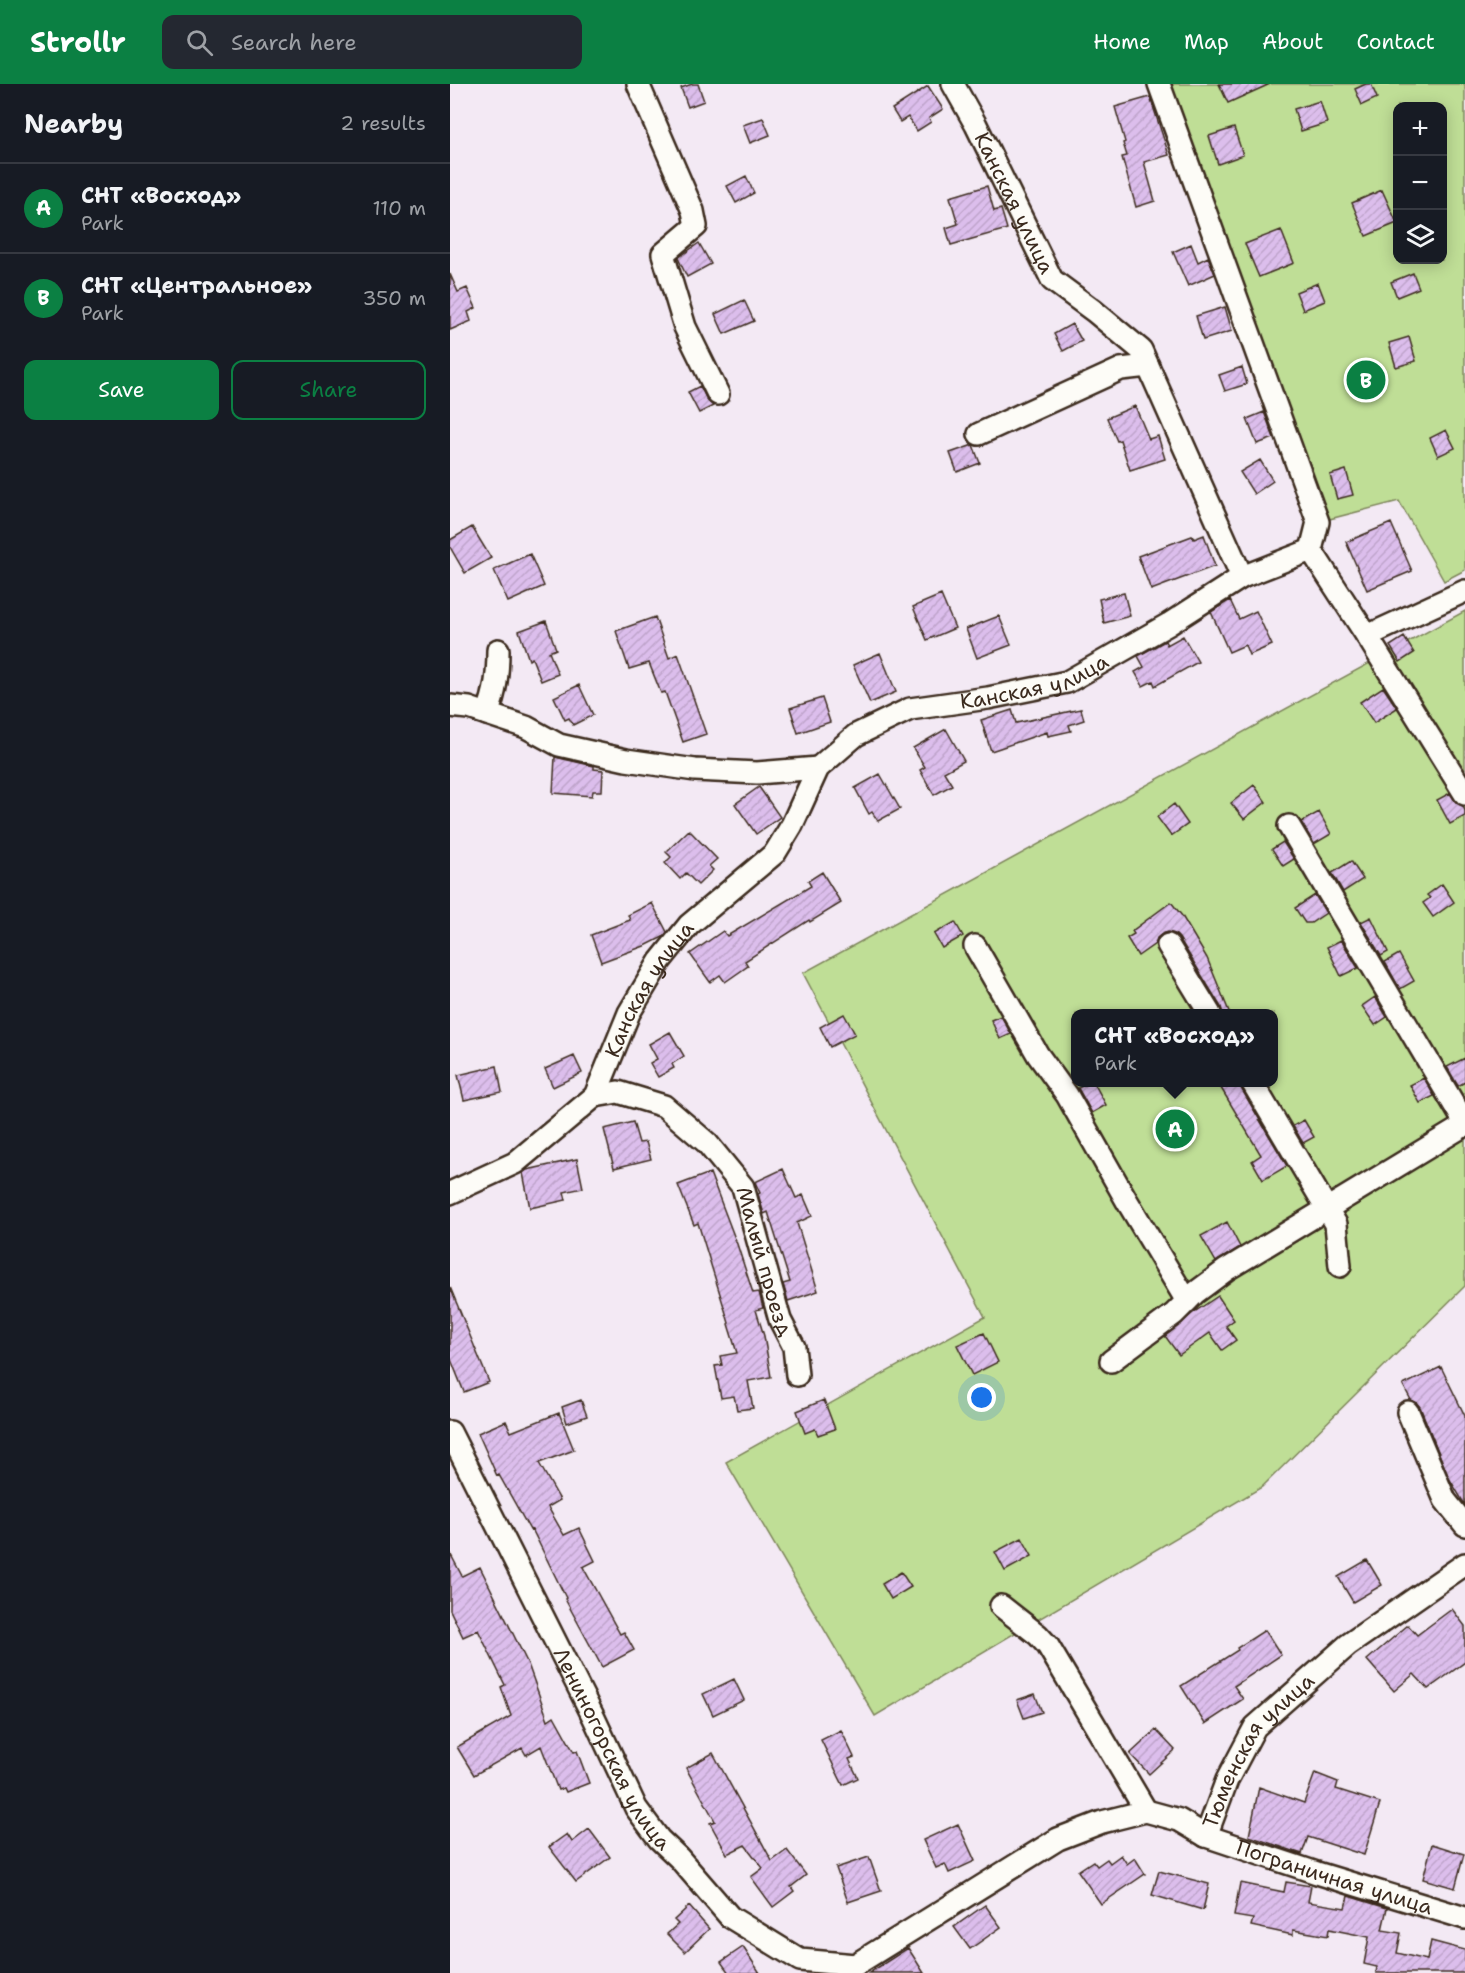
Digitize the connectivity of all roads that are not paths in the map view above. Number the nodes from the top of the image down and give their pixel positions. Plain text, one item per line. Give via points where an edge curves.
1 (638, 84) edge
2 (953, 84) edge
3 (1159, 84) edge
4 (1148, 366) junction
5 (718, 394) dead end
6 (979, 434) dead end
7 (1311, 550) junction
8 (1242, 577) junction
9 (1465, 591) edge
10 (1367, 636) junction
11 (498, 650) dead end
12 (450, 706) edge
13 (487, 714) junction
14 (818, 768) junction
15 (1465, 794) edge
16 (1289, 826) dead end
17 (1168, 945) dead end
18 (975, 946) dead end
19 (1207, 1009) edge
20 (1254, 1087) edge
21 (595, 1096) junction
22 (1465, 1124) edge
23 (450, 1193) edge
24 (1328, 1209) junction
25 (1340, 1266) dead end
26 (1187, 1301) junction
27 (1111, 1361) dead end
28 (797, 1375) dead end
29 (1408, 1412) dead end
30 (450, 1432) edge
31 (1465, 1525) edge
32 (1465, 1564) edge
33 (1000, 1606) dead end
34 (1146, 1811) junction
35 (1206, 1836) junction
36 (1465, 1918) edge
37 (857, 1969) edge

1 - 5 street via 693,211 696,226 663,254 685,327
2 - 4 street, Канская улица via 1052,280 1141,350
3 - 7 street via 1318,522
4 - 6 street via 1121,369
4 - 8 street, Канская улица
7 - 8 street
7 - 10 street
8 - 14 street, Канская улица via 1067,682 910,709 856,735
9 - 10 street
10 - 15 street
11 - 13 street via 498,673
12 - 13 street
13 - 14 street via 526,727 559,745 626,760 695,770 758,773
14 - 21 street, Канская улица via 775,853 689,925 660,961 629,1013
16 - 22 street
17 - 19 street
18 - 26 street
20 - 24 street
21 - 23 street, Канская улица via 515,1162
21 - 28 street, Малый проезд via 618,1092 664,1106 708,1143 743,1187 780,1320 794,1347
22 - 24 street
24 - 25 street via 1336,1224
24 - 26 street via 1226,1270
26 - 27 street
29 - 31 street via 1445,1500
30 - 37 street, Лениногорская улица via 636,1808 659,1839 730,1917 801,1959
32 - 35 street, Тюменская улица via 1348,1645 1255,1727 1227,1780
33 - 34 street via 1048,1646
34 - 35 street, Тюменская улица via 1179,1820
34 - 37 street, Тюменская улица via 1058,1839
35 - 36 street, Пограничная улица

